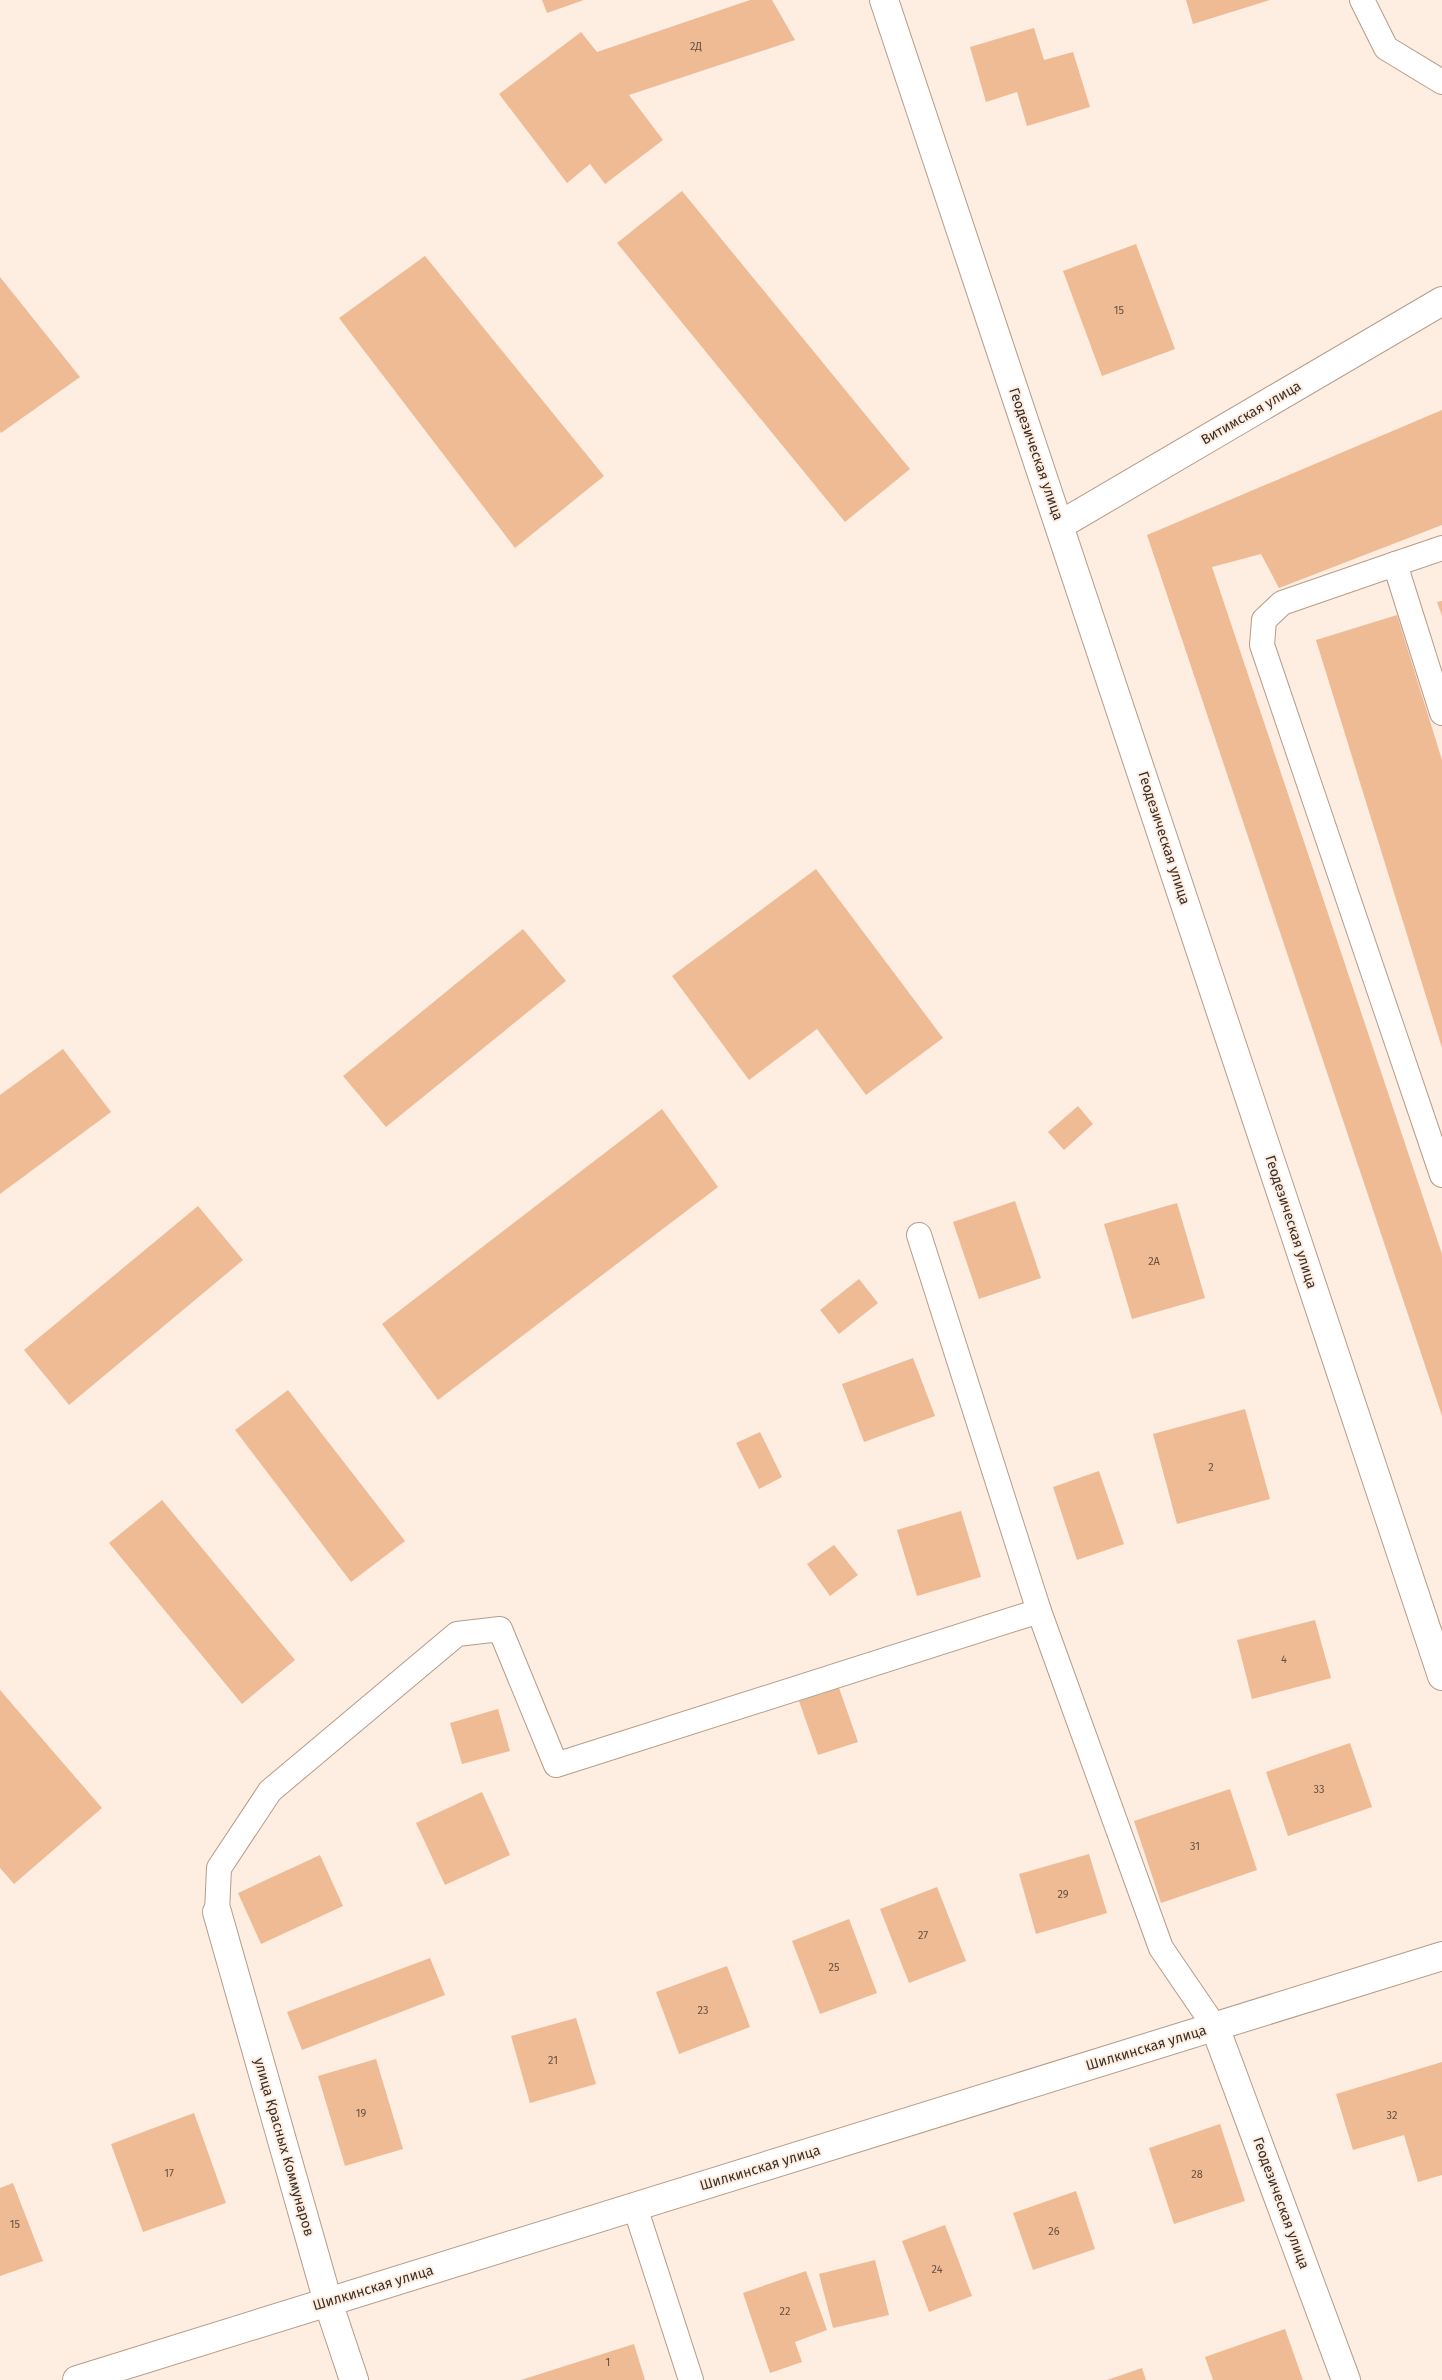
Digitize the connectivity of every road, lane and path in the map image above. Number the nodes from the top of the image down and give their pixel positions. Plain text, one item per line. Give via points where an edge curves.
1 (884, 0) edge
2 (1362, 0) edge
3 (1442, 82) edge
4 (1442, 301) edge
5 (1060, 525) junction
6 (1442, 548) edge
7 (1395, 564) junction
8 (1442, 713) edge
9 (1442, 1176) edge
10 (919, 1235) dead end
11 (1039, 1611) junction
12 (1442, 1673) edge
13 (217, 1912) joint
14 (1442, 1956) edge
15 (1215, 2026) junction
16 (635, 2207) junction
17 (328, 2302) junction
18 (77, 2380) edge
19 (354, 2380) edge
20 (691, 2380) edge
21 (1346, 2380) edge

1 - 5 street, Геодезическая улица
2 - 3 lane via 1386,48
4 - 5 street, Витимская улица
5 - 12 street, Геодезическая улица
6 - 7 lane
7 - 8 lane
7 - 9 lane via 1282,604 1264,620 1262,645
10 - 11 lane
11 - 13 lane via 556,1765 500,1629 457,1634 270,1791 218,1868
11 - 15 lane via 1161,1948
13 - 17 street, улица Красных Коммунаров
14 - 15 street, Шилкинская улица
15 - 16 street, Шилкинская улица
15 - 21 street, Геодезическая улица
16 - 17 street, Шилкинская улица
16 - 20 lane
17 - 18 street, Шилкинская улица
17 - 19 street, улица Красных Коммунаров

